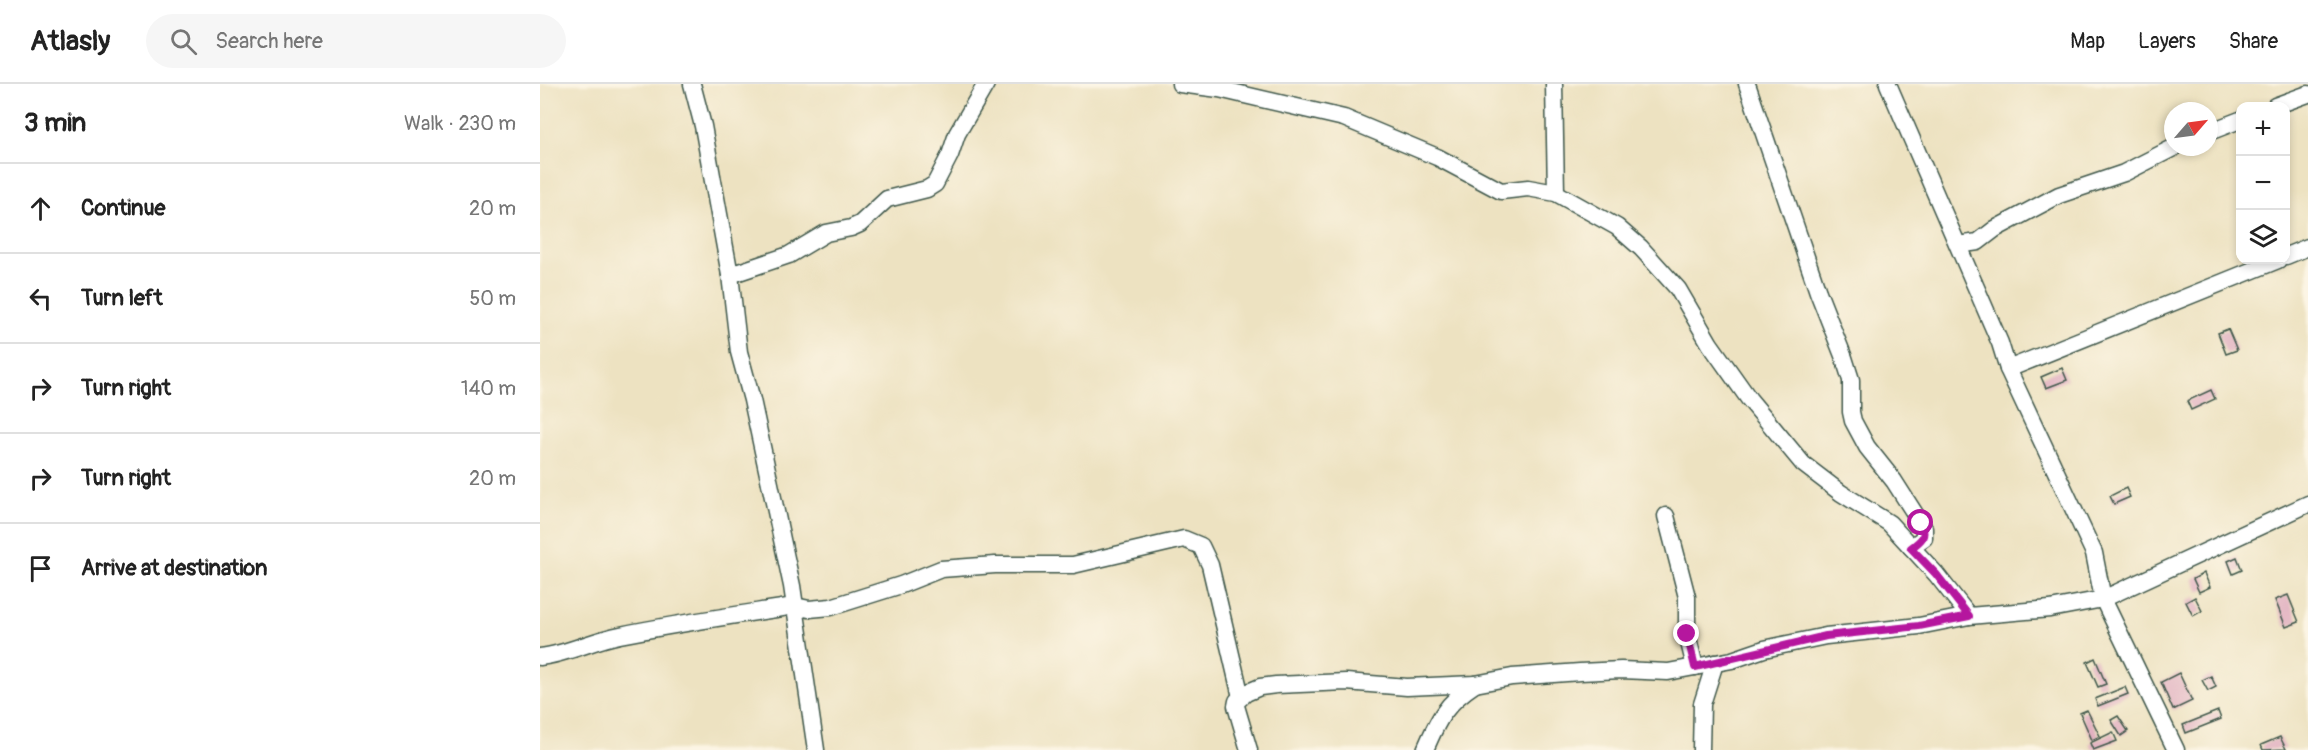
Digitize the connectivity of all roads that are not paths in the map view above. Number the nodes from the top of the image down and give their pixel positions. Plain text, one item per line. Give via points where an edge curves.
1 (692, 84) edge
2 (986, 84) edge
3 (1180, 84) edge
4 (1554, 84) edge
5 (1747, 84) edge
6 (1888, 84) edge
7 (1225, 87) edge
8 (2308, 94) edge
9 (2286, 102) edge
10 (2236, 122) edge
11 (2218, 129) edge
12 (2164, 153) edge
13 (1556, 194) junction
14 (1958, 245) junction
15 (2308, 247) edge
16 (2290, 254) edge
17 (2268, 264) edge
18 (730, 275) junction
19 (2008, 369) junction
20 (2308, 504) edge
21 (1666, 516) dead end
22 (1911, 548) junction
23 (2103, 599) junction
24 (795, 606) junction
25 (1969, 616) junction
26 (540, 657) edge
27 (1715, 663) junction
28 (1695, 667) junction
29 (1476, 684) junction
30 (1241, 697) junction
31 (816, 750) edge
32 (1249, 750) edge
33 (1425, 750) edge
34 (1701, 750) edge
35 (2176, 750) edge

1 - 18 street
2 - 18 street via 957,134 935,184 887,199 851,228 826,233 789,255
3 - 7 street
4 - 13 street
5 - 22 street via 1848,369 1853,421 1924,528 1924,537
6 - 14 street
7 - 13 street via 1344,118 1437,157 1501,191 1528,188
8 - 9 street
10 - 11 street
12 - 14 street via 2124,173 2059,195 2013,218 1978,242
13 - 22 street via 1617,227 1641,248 1678,289 1742,390 1803,464 1889,523
14 - 19 street
15 - 16 street
17 - 19 street
18 - 24 street via 739,352
19 - 23 street via 2094,553
20 - 23 street
21 - 28 street via 1687,597 1687,634
22 - 25 street
23 - 25 street via 2050,609
23 - 35 street
24 - 26 street via 618,635 563,654
24 - 30 street via 831,607 941,569 1073,565 1184,539 1201,546 1210,565
24 - 31 street
25 - 27 street via 1826,636
27 - 28 street
27 - 34 street via 1702,704
28 - 29 street via 1668,672 1621,670 1512,677
29 - 30 street via 1276,685 1260,687
29 - 33 street via 1447,706
30 - 32 street via 1237,714

